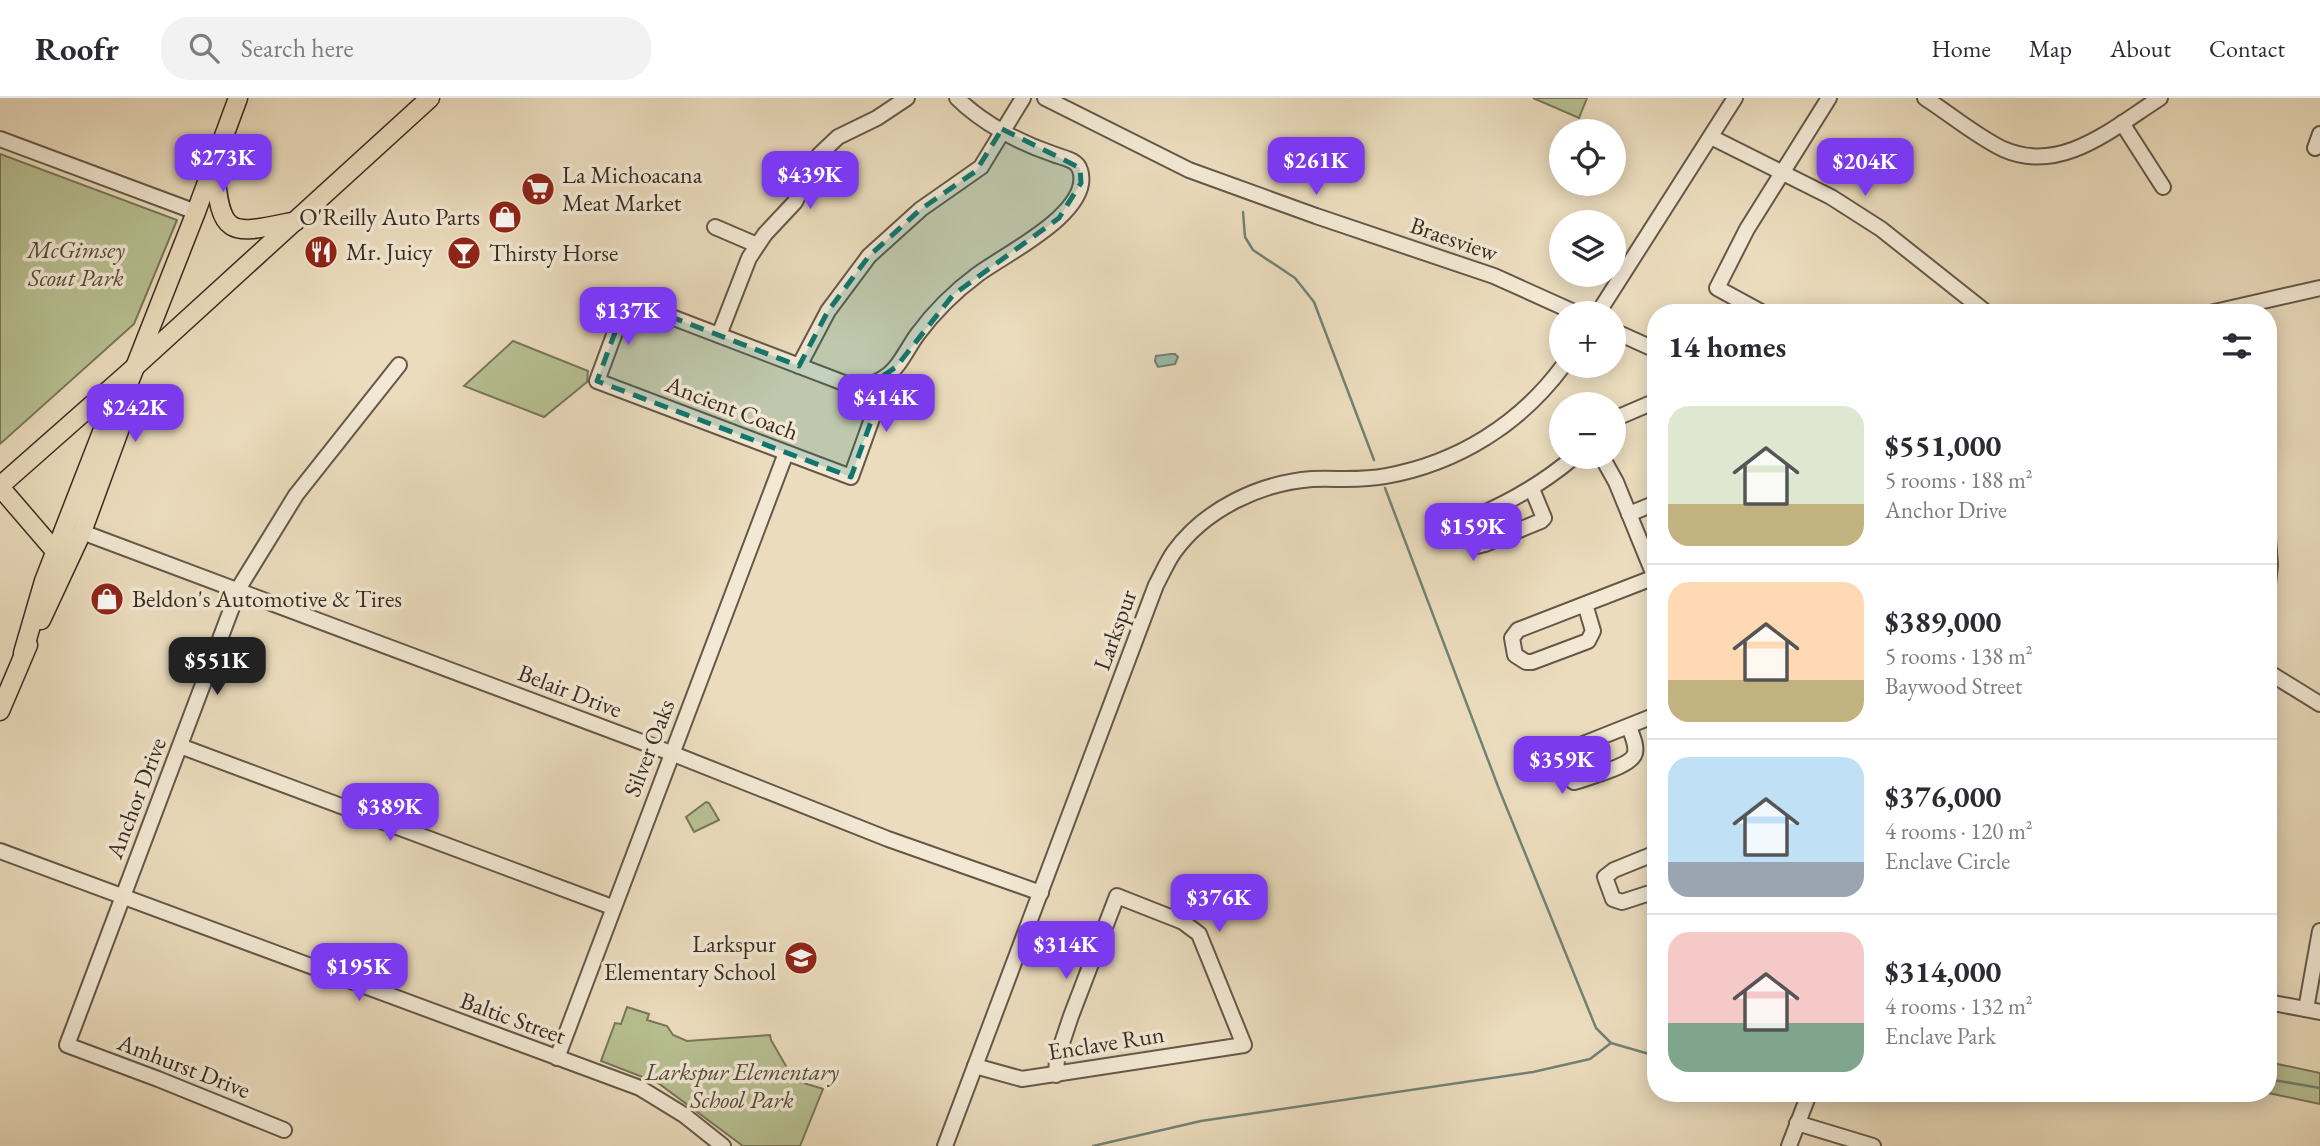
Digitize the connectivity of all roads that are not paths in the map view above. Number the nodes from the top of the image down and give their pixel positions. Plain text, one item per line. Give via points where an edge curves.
1 (238, 98) edge
2 (430, 98) edge
3 (907, 98) edge
4 (957, 98) edge
5 (1023, 98) edge
6 (1045, 98) edge
7 (1735, 98) edge
8 (1829, 98) edge
9 (1925, 98) edge
10 (2160, 98) edge
11 (2122, 123) junction
12 (1002, 130) junction
13 (1712, 137) junction
14 (0, 139) edge
15 (214, 162) junction
16 (1783, 173) junction
17 (2163, 187) dead end
18 (196, 212) junction
19 (296, 220) junction
20 (715, 227) dead end
21 (757, 245) junction
22 (2320, 288) edge
23 (1549, 301) edge
24 (1606, 301) edge
25 (1746, 304) edge
26 (1976, 304) edge
27 (2250, 304) edge
28 (719, 335) junction
29 (1626, 336) edge
30 (1647, 346) edge
31 (399, 365) dead end
32 (136, 366) junction
33 (799, 366) junction
34 (1553, 378) edge
35 (870, 385) junction
36 (124, 396) junction
37 (1647, 405) edge
38 (1626, 414) edge
39 (786, 453) junction
40 (1558, 469) edge
41 (1609, 469) edge
42 (83, 481) junction
43 (0, 486) edge
44 (1532, 489) junction
45 (1647, 507) edge
46 (1629, 514) junction
47 (82, 532) junction
48 (55, 551) junction
49 (1647, 559) edge
50 (1647, 582) edge
51 (238, 591) junction
52 (1585, 604) junction
53 (23, 653) junction
54 (2277, 678) edge
55 (2320, 704) edge
56 (0, 711) edge
57 (1647, 719) edge
58 (1629, 726) junction
59 (180, 746) junction
60 (671, 753) junction
61 (0, 851) edge
62 (1647, 857) edge
63 (1041, 893) junction
64 (1647, 894) edge
65 (122, 897) junction
66 (612, 908) junction
67 (2320, 931) edge
68 (2277, 1004) edge
69 (2313, 1010) edge
70 (67, 1045) joint
71 (557, 1058) junction
72 (975, 1066) junction
73 (1056, 1075) junction
74 (1806, 1102) edge
75 (1797, 1123) junction
76 (284, 1130) dead end
77 (723, 1146) edge
78 (945, 1146) edge
79 (1789, 1146) edge
80 (1873, 1146) edge

1 - 15 main road
2 - 19 main road
3 - 21 street via 828,145 811,167 795,202
4 - 12 street
5 - 12 street
6 - 23 street, Braesview via 1189,170 1494,276
7 - 13 street
8 - 16 street
9 - 11 street via 2001,148 2036,157 2073,152
10 - 11 street
11 - 17 street
12 - 33 street via 976,172 921,209 869,256 828,311
12 - 35 street via 1080,168 1081,183 1072,201 1042,233 953,295 896,366
13 - 16 street
13 - 24 street
14 - 18 street
15 - 18 main road
15 - 19 main road via 219,207 226,221 242,230
16 - 25 street via 1717,288
16 - 26 street via 1881,229
18 - 32 main road
19 - 32 main road
20 - 21 street
21 - 28 street
22 - 27 street
28 - 33 street
28 - 39 street, Ancient Coach via 627,300 597,381
29 - 30 street
31 - 51 street, Anchor Drive via 289,505
32 - 36 main road
32 - 43 main road
33 - 35 street via 844,383
34 - 63 street, Larkspur via 1513,419 1438,462 1384,477 1311,479 1267,488 1232,502 1187,537 1156,585
35 - 39 street, Ancient Coach via 873,416 851,477
36 - 42 main road via 102,432
36 - 47 main road via 123,420
37 - 38 street
39 - 60 street, Silver Oaks
40 - 44 street
41 - 46 street
42 - 47 main road via 77,521
42 - 48 main road
43 - 48 main road
44 - 44 street via 1470,519 1467,530 1473,544 1485,544 1541,521 1544,518
45 - 46 street
46 - 49 street
47 - 51 street, Belair Drive
47 - 53 main road
48 - 53 main road
50 - 52 street
51 - 59 street, Anchor Drive
51 - 60 street, Belair Drive
52 - 52 street via 1518,630 1512,638 1515,655 1532,662 1588,641 1594,631
53 - 56 main road
54 - 55 street
57 - 58 street
58 - 58 street via 1563,752 1559,761 1565,776 1574,782 1630,761 1636,752
59 - 65 street, Anchor Drive
59 - 66 street
60 - 63 street, Belair Drive via 888,839
60 - 66 street, Silver Oaks
61 - 65 street, Baltic Street
62 - 64 street via 1614,870 1605,882 1613,899 1622,902
63 - 72 street, Larkspur
65 - 70 street, Anchor Drive
65 - 71 street, Baltic Street
66 - 71 street, Silver Oaks
67 - 69 street
68 - 69 street
70 - 76 street, Amhurst Drive
71 - 77 street, Baltic Street via 640,1088
72 - 73 street, Enclave Run via 1022,1079
72 - 78 street, Larkspur
73 - 73 street, Enclave Run via 1244,1045 1199,934 1183,922 1118,896 1064,1037
74 - 75 street
75 - 79 street
75 - 80 street

